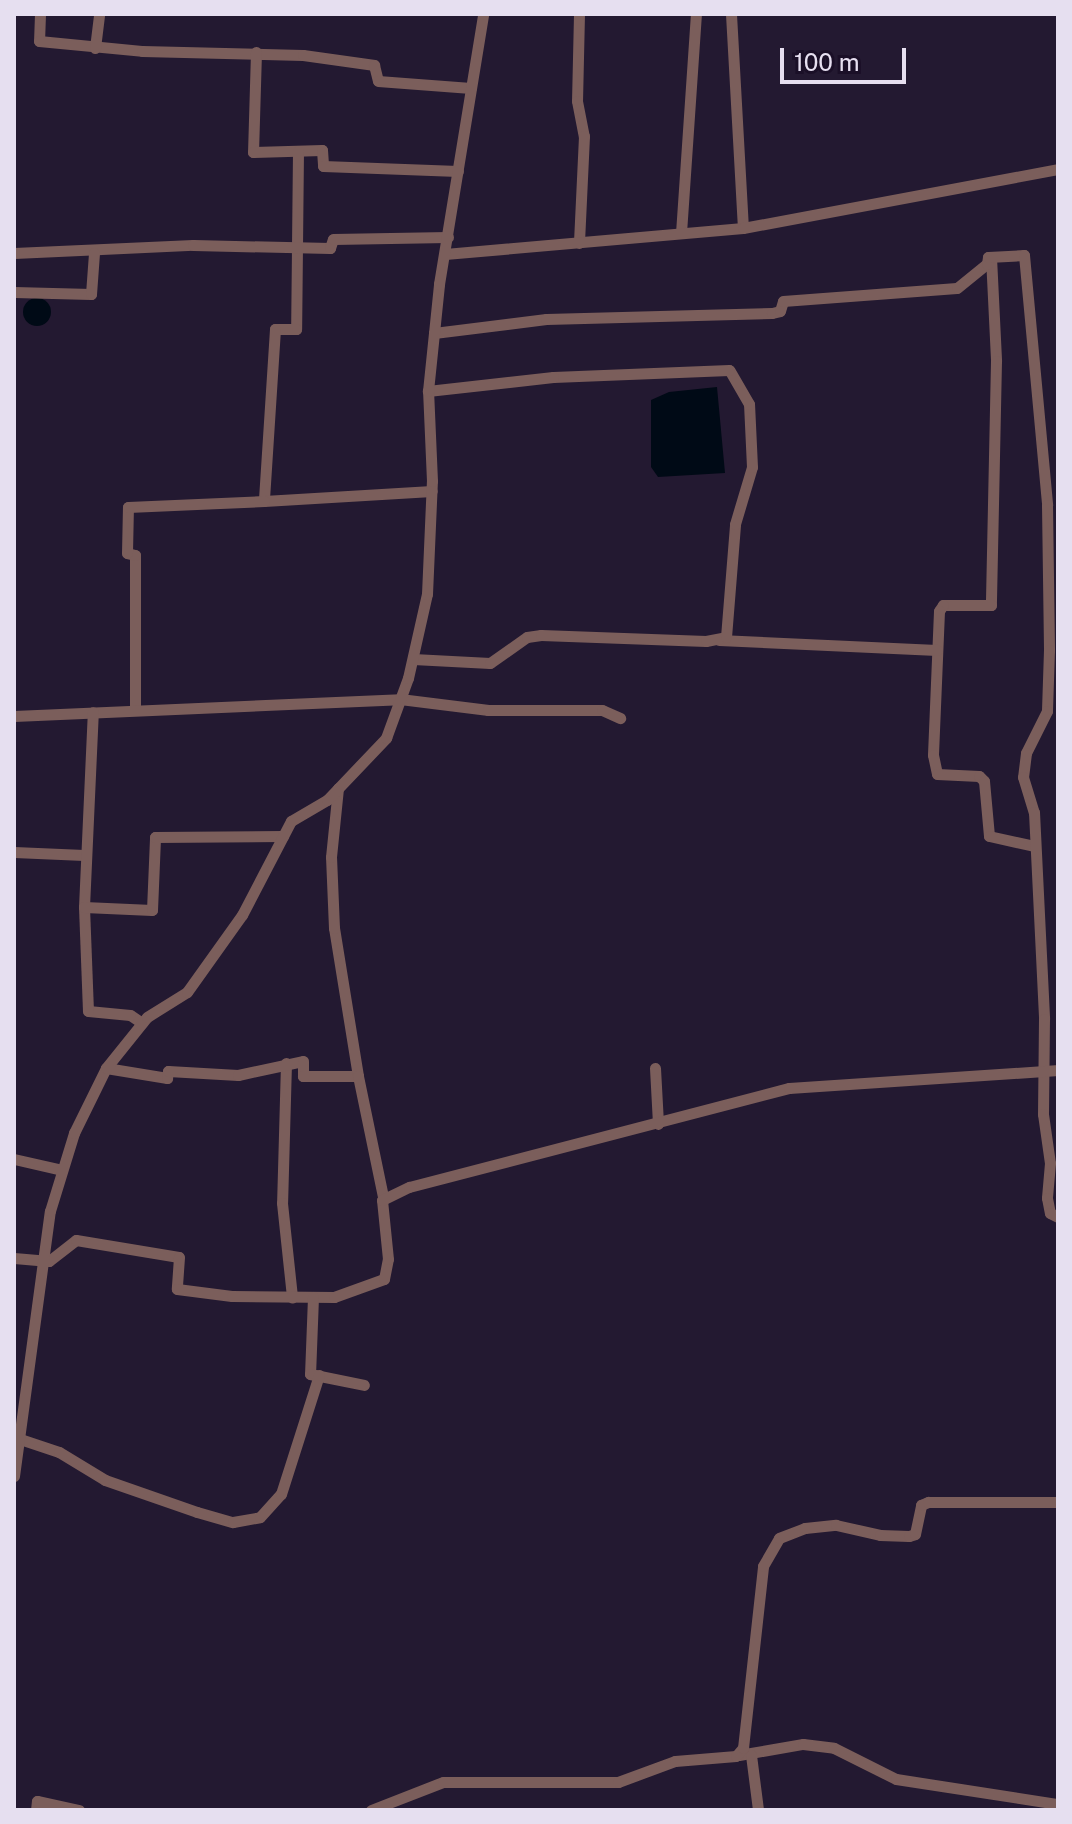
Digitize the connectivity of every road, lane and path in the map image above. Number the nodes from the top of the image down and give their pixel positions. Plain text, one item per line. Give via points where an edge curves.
1 (40, 14) edge
2 (99, 14) edge
3 (483, 14) edge
4 (579, 14) edge
5 (696, 14) edge
6 (731, 14) edge
7 (95, 48) junction
8 (256, 52) junction
9 (471, 88) junction
10 (298, 151) junction
11 (1058, 169) edge
12 (458, 171) junction
13 (743, 228) junction
14 (681, 233) junction
15 (448, 237) junction
16 (579, 243) junction
17 (296, 247) junction
18 (14, 253) edge
19 (94, 253) junction
20 (445, 254) junction
21 (991, 256) junction
22 (14, 292) edge
23 (434, 333) junction
24 (428, 391) junction
25 (432, 491) junction
26 (264, 501) junction
27 (719, 640) junction
28 (937, 650) junction
29 (413, 659) junction
30 (400, 699) junction
31 (135, 708) junction
32 (93, 712) junction
33 (14, 716) edge
34 (620, 718) dead end
35 (338, 788) junction
36 (283, 836) junction
37 (1034, 846) junction
38 (14, 852) edge
39 (84, 855) junction
40 (84, 907) junction
41 (142, 1023) junction
42 (286, 1063) junction
43 (106, 1068) junction
44 (655, 1068) dead end
45 (1052, 1071) edge
46 (358, 1076) junction
47 (658, 1124) junction
48 (14, 1159) edge
49 (62, 1170) junction
50 (383, 1197) junction
51 (1058, 1217) edge
52 (14, 1258) edge
53 (41, 1259) junction
54 (292, 1297) junction
55 (313, 1297) junction
56 (319, 1375) junction
57 (364, 1385) dead end
58 (20, 1439) junction
59 (14, 1476) edge
60 (1058, 1502) edge
61 (745, 1755) junction
62 (1058, 1804) edge
63 (36, 1810) edge
64 (79, 1810) edge
65 (371, 1810) edge
66 (758, 1810) edge

1 - 7 street via 37,41
2 - 7 street
3 - 9 street
4 - 16 street via 577,101 584,136
5 - 14 street
6 - 13 street
7 - 8 street
8 - 9 street via 374,65 378,81
8 - 10 street via 253,152
9 - 12 street
10 - 12 street via 322,150 323,166
10 - 17 street
11 - 13 street
12 - 15 street
13 - 14 street
14 - 16 street
15 - 17 street via 334,239 330,248
15 - 20 street
16 - 20 street
17 - 19 street via 193,245
17 - 26 street via 296,329 275,332
18 - 19 street
19 - 22 street via 91,294
20 - 23 street
21 - 23 street via 957,288 783,301 779,312 751,316 561,318
21 - 28 street via 996,361 991,605 941,607
21 - 37 street via 1018,252 1025,258 1044,458 1047,703 1023,767 1034,812
23 - 24 street
24 - 25 street
24 - 27 street via 553,377 729,370 749,404 752,467 735,524 728,629
25 - 26 street
25 - 29 street via 427,594
26 - 31 street via 128,507 127,553 135,554
27 - 28 street
27 - 29 street via 541,635 527,637 490,663
28 - 37 street via 937,774 979,776 986,788 989,836
29 - 30 street
30 - 31 street
30 - 34 street via 488,710 602,710
30 - 35 street via 386,738
31 - 32 street
32 - 33 street
32 - 39 street
35 - 36 street via 291,821
35 - 46 street via 331,857 334,928
36 - 40 street via 155,837 152,910
36 - 41 street via 242,915 187,992
37 - 45 street
38 - 39 street
39 - 40 street
40 - 41 street via 88,1011 130,1015
41 - 43 street
42 - 43 street via 238,1075 168,1071 167,1078
42 - 46 street via 303,1061 303,1076
42 - 54 street via 282,1203
43 - 49 street
44 - 47 street
45 - 47 street via 789,1088
45 - 51 street via 1047,1198 1050,1213
46 - 50 street
47 - 50 street
48 - 49 street
49 - 53 street
50 - 55 street via 384,1279 334,1297
52 - 53 street
53 - 54 street via 49,1261 76,1240 179,1257 177,1289
53 - 58 street
54 - 55 street
55 - 56 street via 310,1374
56 - 57 street
56 - 58 street via 281,1494 260,1517 233,1522 197,1512 105,1480 59,1452
58 - 59 street
60 - 61 street via 928,1502 921,1505 915,1534 909,1536 836,1525 779,1538 763,1566
61 - 62 street via 803,1744 834,1748 896,1779
61 - 65 street via 675,1761 618,1782 443,1782
61 - 66 street
63 - 64 street via 37,1801

